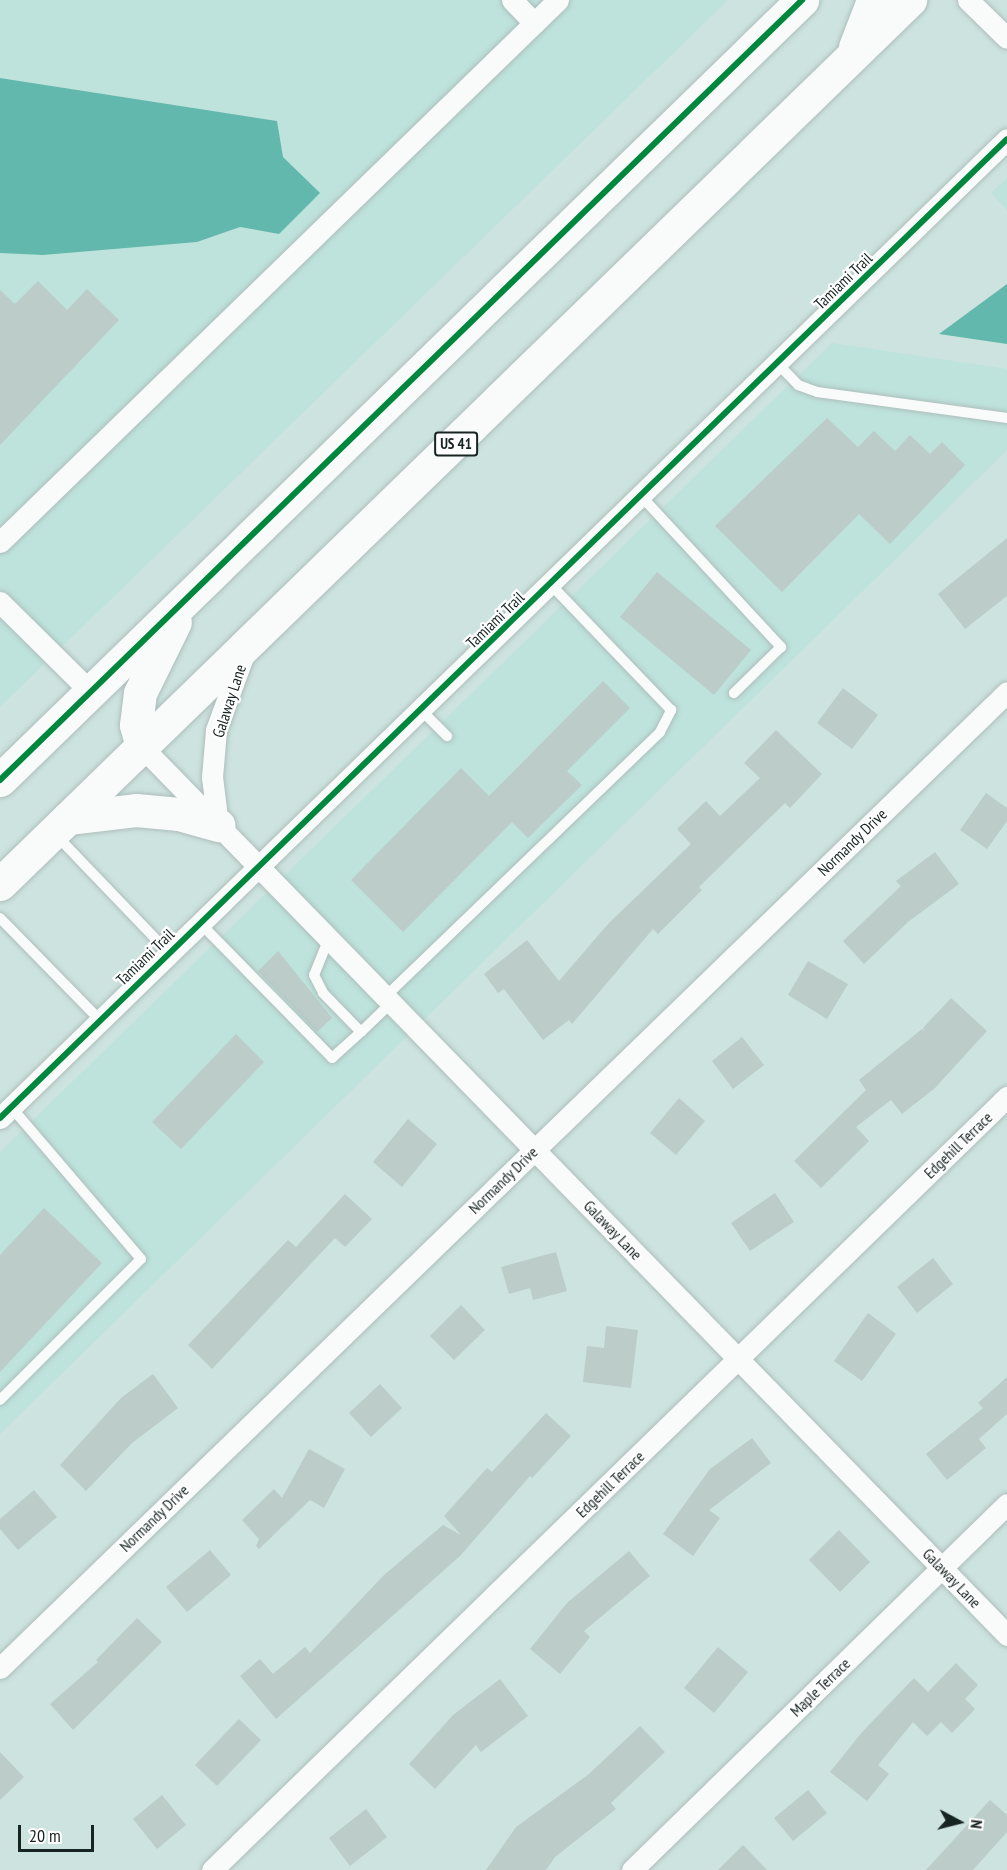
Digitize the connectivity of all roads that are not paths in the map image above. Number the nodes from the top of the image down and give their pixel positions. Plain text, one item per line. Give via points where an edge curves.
1 (512, 0) edge
2 (558, 0) edge
3 (802, 0) edge
4 (873, 0) edge
5 (910, 0) edge
6 (968, 0) edge
7 (534, 23) junction
8 (1007, 38) edge
9 (849, 59) junction
10 (1007, 139) edge
11 (778, 363) junction
12 (1007, 418) edge
13 (642, 497) junction
14 (0, 542) edge
15 (551, 585) junction
16 (187, 599) junction
17 (0, 602) edge
18 (246, 649) junction
19 (91, 692) junction
20 (1007, 692) edge
21 (734, 693) dead end
22 (421, 710) junction
23 (447, 736) dead end
24 (142, 747) junction
25 (0, 780) edge
26 (61, 825) junction
27 (218, 825) junction
28 (259, 866) junction
29 (0, 885) edge
30 (0, 918) edge
31 (200, 923) junction
32 (329, 938) junction
33 (169, 952) junction
34 (389, 999) junction
35 (100, 1020) junction
36 (361, 1032) junction
37 (1007, 1097) edge
38 (6, 1112) edge
39 (534, 1149) junction
40 (738, 1359) junction
41 (0, 1400) edge
42 (1007, 1504) edge
43 (942, 1568) junction
44 (1007, 1635) edge
45 (0, 1668) edge
46 (212, 1870) edge
47 (632, 1870) edge

1 - 7 street
2 - 7 street
3 - 16 main road
4 - 9 main road
5 - 9 main road, US 41
6 - 8 street
7 - 14 street
9 - 18 main road, US 41
10 - 11 street, Tamiami Trail
11 - 12 lane via 798,385 817,392
11 - 13 street, Tamiami Trail
13 - 15 street, Tamiami Trail
13 - 21 lane via 781,647
15 - 22 street, Tamiami Trail
15 - 34 lane via 671,711 660,732
16 - 19 main road
16 - 24 main road via 140,693 136,725
17 - 19 street
18 - 24 main road, US 41
18 - 27 street, Galaway Lane via 216,730 212,777
19 - 25 main road
20 - 39 street, Normandy Drive
22 - 23 lane
22 - 28 street, Tamiami Trail
24 - 26 main road, US 41
24 - 27 street, Galaway Lane
26 - 27 main road via 136,810 179,814
26 - 29 main road, US 41
26 - 33 lane
27 - 28 street, Galaway Lane
28 - 31 street, Tamiami Trail
28 - 32 street, Galaway Lane
30 - 35 lane
31 - 33 street, Tamiami Trail
31 - 36 lane via 332,1059
32 - 34 street, Galaway Lane
32 - 36 lane via 314,975 323,993
33 - 35 street, Tamiami Trail
34 - 36 lane
34 - 39 street, Galaway Lane
35 - 38 street, Tamiami Trail
37 - 40 street, Edgehill Terrace
38 - 41 lane via 141,1259
39 - 40 street, Galaway Lane
39 - 45 street, Normandy Drive
40 - 43 street, Galaway Lane
40 - 46 street, Edgehill Terrace
42 - 43 street, Maple Terrace
43 - 44 street, Galaway Lane
43 - 47 street, Maple Terrace

